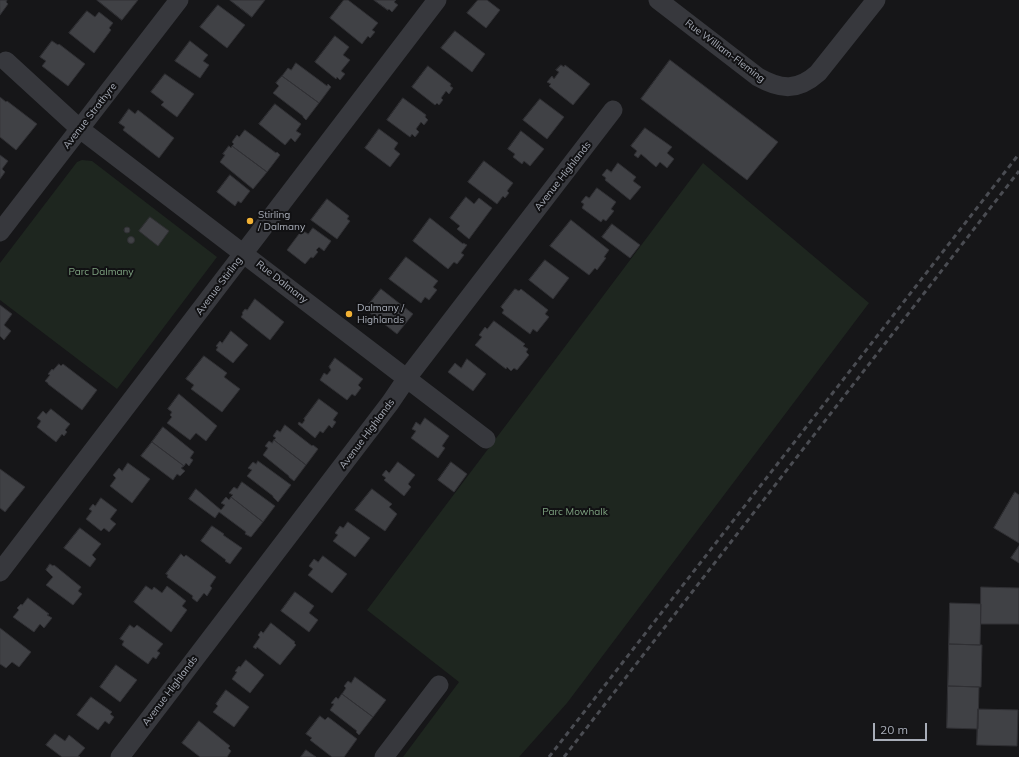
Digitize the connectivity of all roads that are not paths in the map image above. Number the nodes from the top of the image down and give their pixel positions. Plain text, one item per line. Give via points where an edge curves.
1 (179, 0) edge
2 (437, 0) edge
3 (660, 0) edge
4 (876, 0) edge
5 (6, 61) dead end
6 (613, 110) dead end
7 (80, 129) junction
8 (0, 232) edge
9 (244, 253) junction
10 (407, 378) junction
11 (486, 439) dead end
12 (0, 572) edge
13 (439, 685) dead end
14 (120, 757) edge
15 (384, 757) edge

1 - 7 street, Avenue Strathyre
2 - 9 street, Avenue Stirling
3 - 4 street, Rue William-Fleming via 758,77 770,84 783,87 809,81 818,73
5 - 7 street, Rue Dalmany
6 - 10 street, Avenue Highlands
7 - 8 street, Avenue Strathyre
7 - 9 street, Rue Dalmany
9 - 10 street, Rue Dalmany
9 - 12 street, Avenue Stirling
10 - 11 street, Rue Dalmany
10 - 14 street, Avenue Highlands
13 - 15 street

